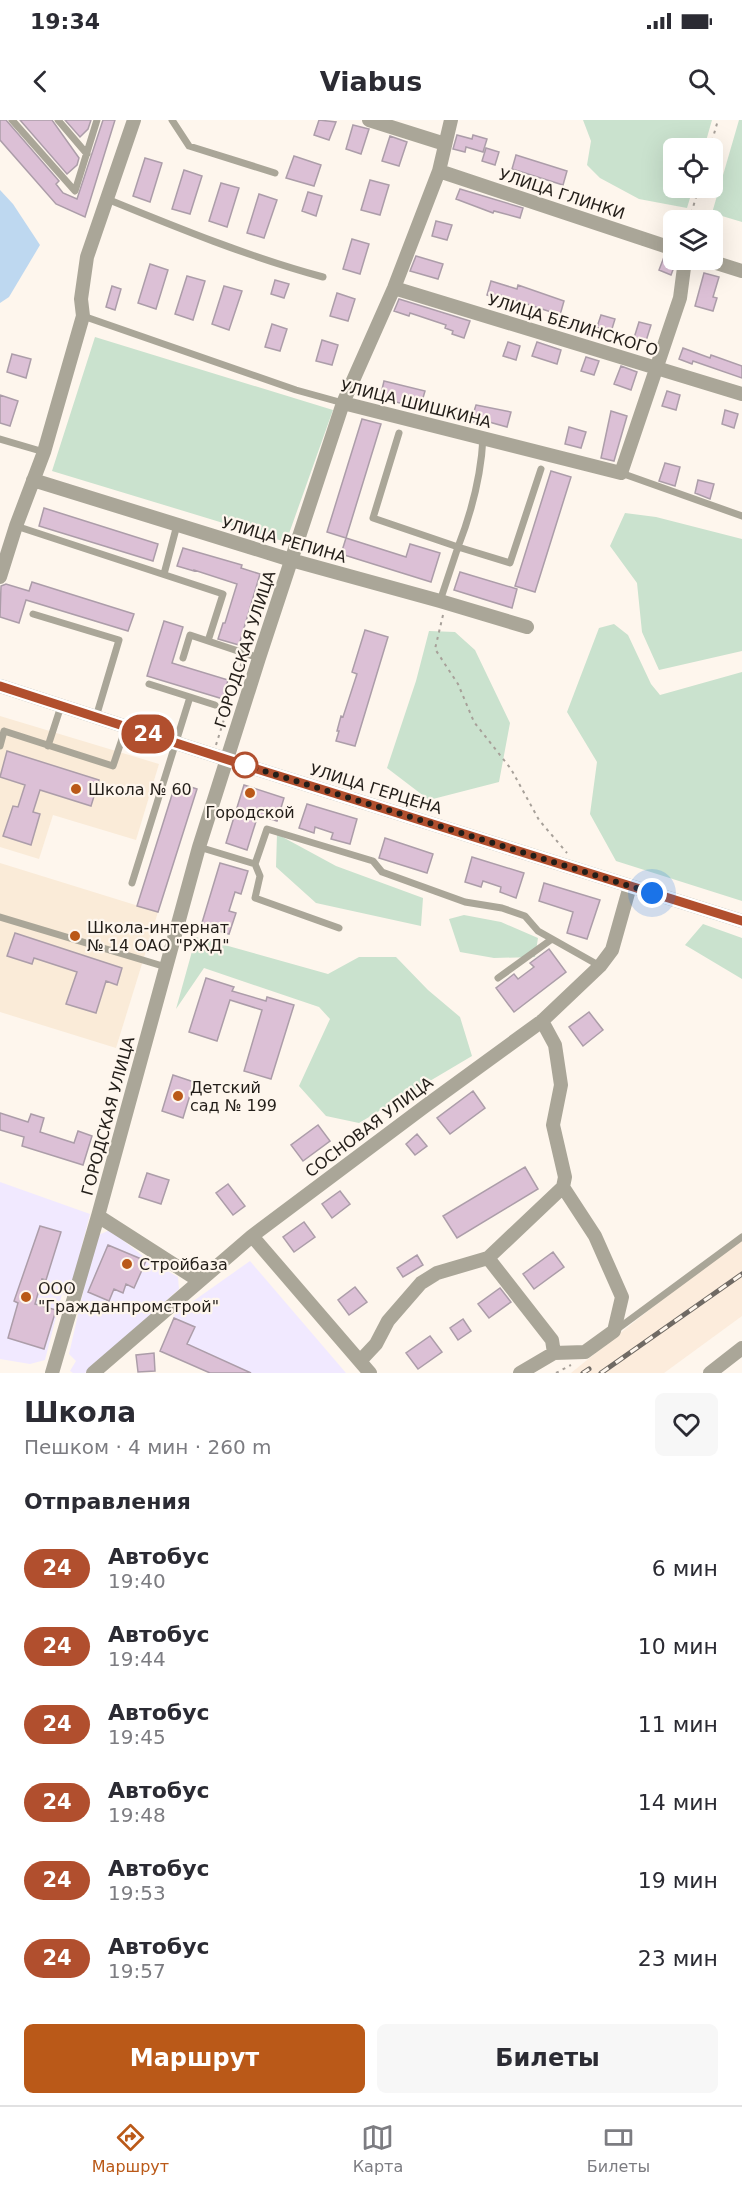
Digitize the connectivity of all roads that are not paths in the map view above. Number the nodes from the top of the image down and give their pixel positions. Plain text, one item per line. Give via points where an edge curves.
1 (12, 120) edge
2 (58, 120) edge
3 (97, 120) edge
4 (134, 120) edge
5 (172, 120) edge
6 (369, 120) edge
7 (451, 120) edge
8 (445, 144) junction
9 (87, 154) junction
10 (439, 171) junction
11 (275, 173) dead end
12 (107, 199) junction
13 (663, 245) edge
14 (723, 265) edge
15 (684, 270) edge
16 (742, 271) edge
17 (323, 277) dead end
18 (394, 288) junction
19 (83, 316) junction
20 (655, 367) junction
21 (742, 394) edge
22 (343, 403) junction
23 (399, 433) dead end
24 (483, 438) junction
25 (0, 439) edge
26 (44, 453) junction
27 (541, 469) dead end
28 (621, 473) junction
29 (33, 480) junction
30 (742, 516) edge
31 (177, 525) junction
32 (16, 526) junction
33 (458, 547) junction
34 (291, 560) junction
35 (164, 574) junction
36 (0, 577) edge
37 (440, 601) junction
38 (33, 614) dead end
39 (527, 627) dead end
40 (208, 641) junction
41 (183, 658) dead end
42 (259, 658) junction
43 (149, 684) dead end
44 (0, 686) edge
45 (190, 697) junction
46 (215, 705) dead end
47 (61, 706) junction
48 (96, 717) junction
49 (126, 727) junction
50 (176, 743) junction
51 (0, 746) edge
52 (48, 746) junction
53 (220, 757) junction
54 (199, 847) junction
55 (255, 864) junction
56 (132, 883) dead end
57 (630, 886) junction
58 (0, 917) edge
59 (742, 921) edge
60 (339, 928) dead end
61 (552, 939) junction
62 (600, 966) junction
63 (166, 968) junction
64 (498, 978) dead end
65 (542, 1021) junction
66 (563, 1187) junction
67 (98, 1216) junction
68 (252, 1236) junction
69 (742, 1237) edge
70 (488, 1258) junction
71 (198, 1280) junction
72 (614, 1331) junction
73 (742, 1348) edge
74 (554, 1353) junction
75 (360, 1361) junction
76 (52, 1373) edge
77 (93, 1373) edge
78 (370, 1373) edge
79 (520, 1373) edge
80 (710, 1373) edge

1 - 9 lane via 75,191
2 - 9 lane
3 - 9 lane
4 - 12 street
5 - 11 lane via 189,146
6 - 8 street
7 - 8 street, ГОРОДСКАЯ УЛИЦА
8 - 10 street, ГОРОДСКАЯ УЛИЦА
10 - 13 street, УЛИЦА ГЛИНКИ
10 - 18 street, ГОРОДСКАЯ УЛИЦА
12 - 17 lane via 224,246
12 - 19 street via 87,257 81,298
14 - 16 street
15 - 20 street via 680,298
18 - 20 street, УЛИЦА БЕЛИНСКОГО
18 - 22 street, ГОРОДСКАЯ УЛИЦА
19 - 22 lane, УЛИЦА ШИШКИНА
19 - 26 street
20 - 21 street, УЛИЦА БЕЛИНСКОГО
20 - 28 street
22 - 24 street, УЛИЦА ШИШКИНА
22 - 34 street, ГОРОДСКАЯ УЛИЦА
23 - 33 lane via 373,518
24 - 28 street, УЛИЦА ШИШКИНА
24 - 33 lane via 473,508
25 - 26 lane
26 - 29 street
27 - 33 lane via 510,563
28 - 30 lane, УЛИЦА ШИШКИНА
29 - 31 street, УЛИЦА РЕПИНА
29 - 32 street
31 - 34 street, УЛИЦА РЕПИНА
31 - 35 lane
32 - 35 lane
32 - 36 street
33 - 37 lane
34 - 37 street, УЛИЦА РЕПИНА
34 - 42 street, ГОРОДСКАЯ УЛИЦА
35 - 40 lane via 223,594
37 - 39 street, УЛИЦА РЕПИНА
38 - 48 lane via 119,640
40 - 41 lane via 190,635
40 - 42 lane
42 - 53 street, ГОРОДСКАЯ УЛИЦА
43 - 45 lane
44 - 47 street, УЛИЦА ГЕРЦЕНА
45 - 46 lane
45 - 50 lane
47 - 48 street, УЛИЦА ГЕРЦЕНА
47 - 52 lane
48 - 49 street, УЛИЦА ГЕРЦЕНА
49 - 50 street, УЛИЦА ГЕРЦЕНА
49 - 52 lane via 113,766
50 - 53 street, УЛИЦА ГЕРЦЕНА
50 - 56 lane
51 - 52 lane via 4,731
53 - 54 street, ГОРОДСКАЯ УЛИЦА
53 - 57 street, УЛИЦА ГЕРЦЕНА
54 - 55 lane
54 - 63 street, ГОРОДСКАЯ УЛИЦА
55 - 60 lane via 260,876 255,898
55 - 61 lane via 267,829 373,861 382,872 465,902 525,916 538,932
57 - 59 street, УЛИЦА ГЕРЦЕНА
57 - 62 street, СОСНОВАЯ УЛИЦА via 612,951
58 - 63 lane
61 - 62 lane
61 - 64 lane
62 - 65 street, СОСНОВАЯ УЛИЦА
63 - 67 street, ГОРОДСКАЯ УЛИЦА
65 - 66 street via 555,1045 561,1085 553,1125 566,1177
65 - 68 street, СОСНОВАЯ УЛИЦА
66 - 70 street
66 - 72 street via 595,1236 622,1297
67 - 71 street
67 - 76 street, ГОРОДСКАЯ УЛИЦА
68 - 71 street, СОСНОВАЯ УЛИЦА
68 - 75 street
69 - 72 lane
70 - 74 street via 552,1340
70 - 75 street via 437,1273 421,1283
71 - 77 street, СОСНОВАЯ УЛИЦА
72 - 74 street via 585,1352
73 - 80 street
74 - 79 street
75 - 78 street

